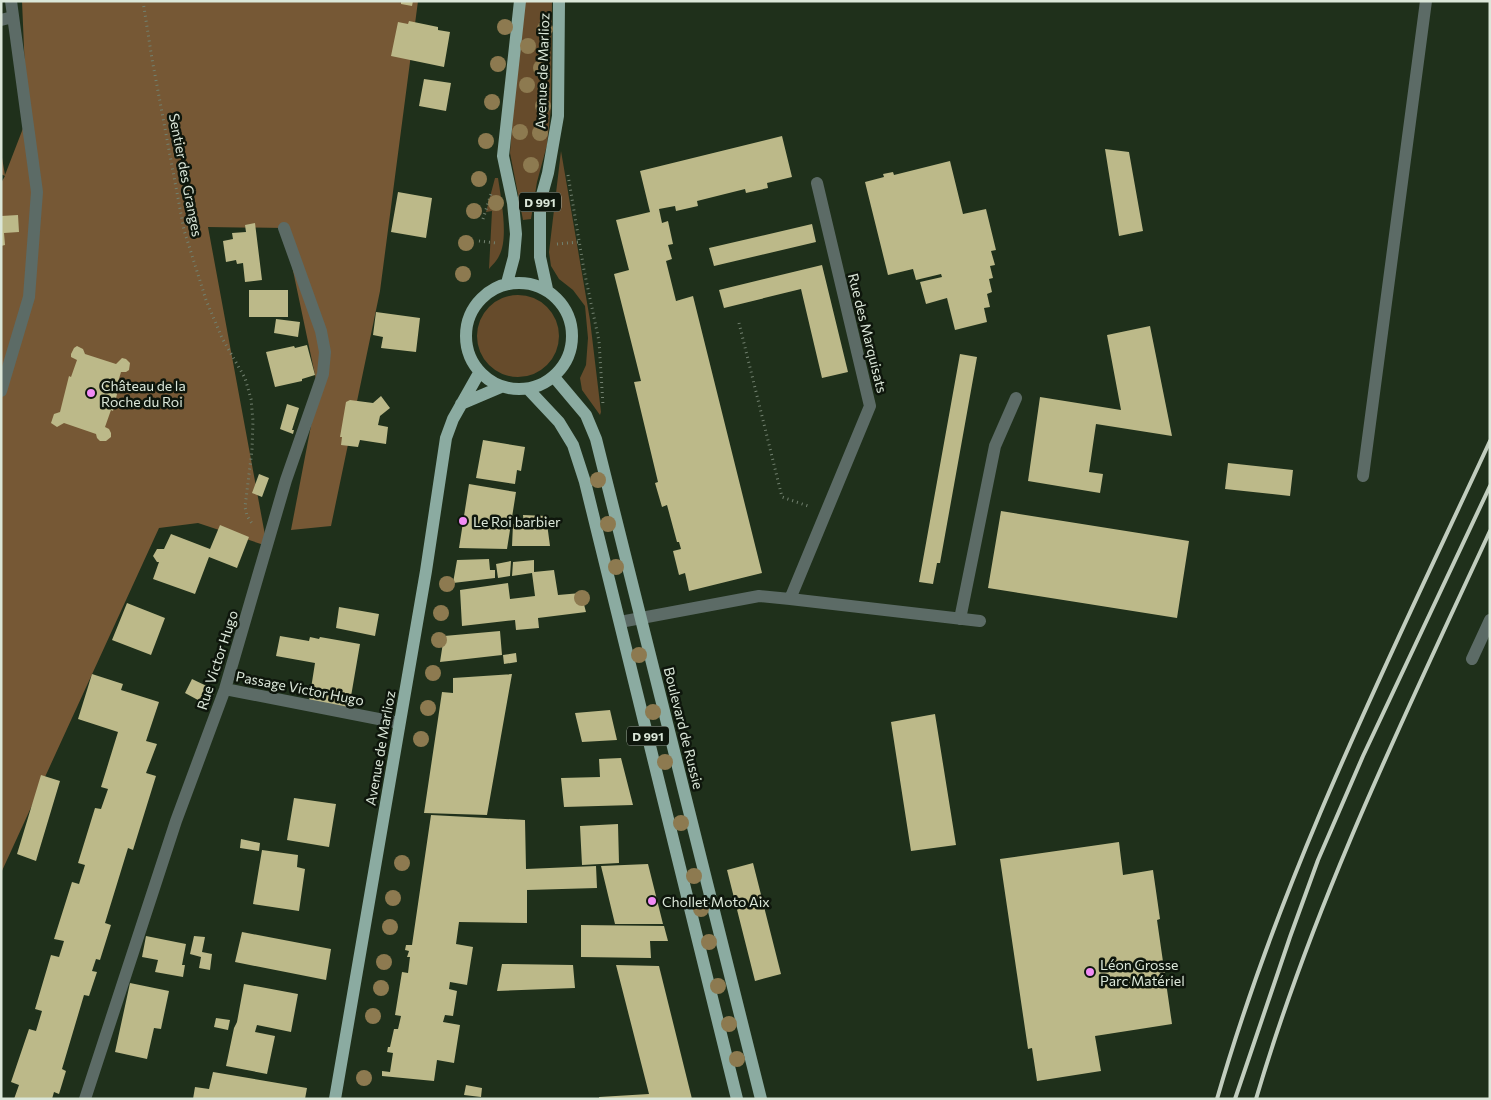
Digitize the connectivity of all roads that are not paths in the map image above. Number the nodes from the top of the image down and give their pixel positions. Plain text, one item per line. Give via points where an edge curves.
1 (11, 1) edge
2 (520, 1) edge
3 (559, 1) edge
4 (1426, 1) edge
5 (7, 19) edge
6 (817, 184) dead end
7 (284, 228) dead end
8 (507, 283) junction
9 (547, 289) junction
10 (479, 373) junction
11 (554, 377) junction
12 (501, 386) junction
13 (528, 389) junction
14 (1, 391) edge
15 (1016, 398) dead end
16 (461, 404) junction
17 (1364, 476) dead end
18 (790, 599) junction
19 (642, 617) junction
20 (960, 619) junction
21 (1490, 620) edge
22 (620, 622) junction
23 (980, 622) dead end
24 (1472, 659) dead end
25 (225, 689) junction
26 (399, 722) junction
27 (85, 1099) edge
28 (335, 1099) edge
29 (737, 1099) edge
30 (760, 1099) edge

1 - 5 street
2 - 8 main road, Avenue de Marlioz / D 991 via 503,156 516,234
3 - 9 main road, Avenue de Marlioz / D 991 via 558,116 540,202 540,257
4 - 17 street
5 - 14 street via 37,192 29,297
6 - 18 street, Rue des Marquisats via 870,406
7 - 25 street, Rue Victor Hugo via 321,331 325,352 323,374 286,480
8 - 9 main road via 529,283
8 - 10 main road via 483,296 466,324 465,341
9 - 11 main road via 565,308 572,326 572,345
10 - 12 main road
10 - 16 main road, Avenue de Marlioz
11 - 13 main road
11 - 19 main road, Boulevard de Russie / D 991 via 586,415 594,433
12 - 13 main road
12 - 16 main road
13 - 22 main road, D 991 via 559,422 573,445
15 - 20 street via 995,446
16 - 26 main road, Avenue de Marlioz via 446,438
18 - 19 street via 759,596
18 - 20 street
19 - 22 street
19 - 30 main road, Boulevard de Russie / D 991
20 - 23 street
21 - 24 street
22 - 29 main road, D 991
25 - 26 street, Passage Victor Hugo
25 - 27 street, Rue Victor Hugo via 176,821
26 - 28 main road, Avenue de Marlioz

